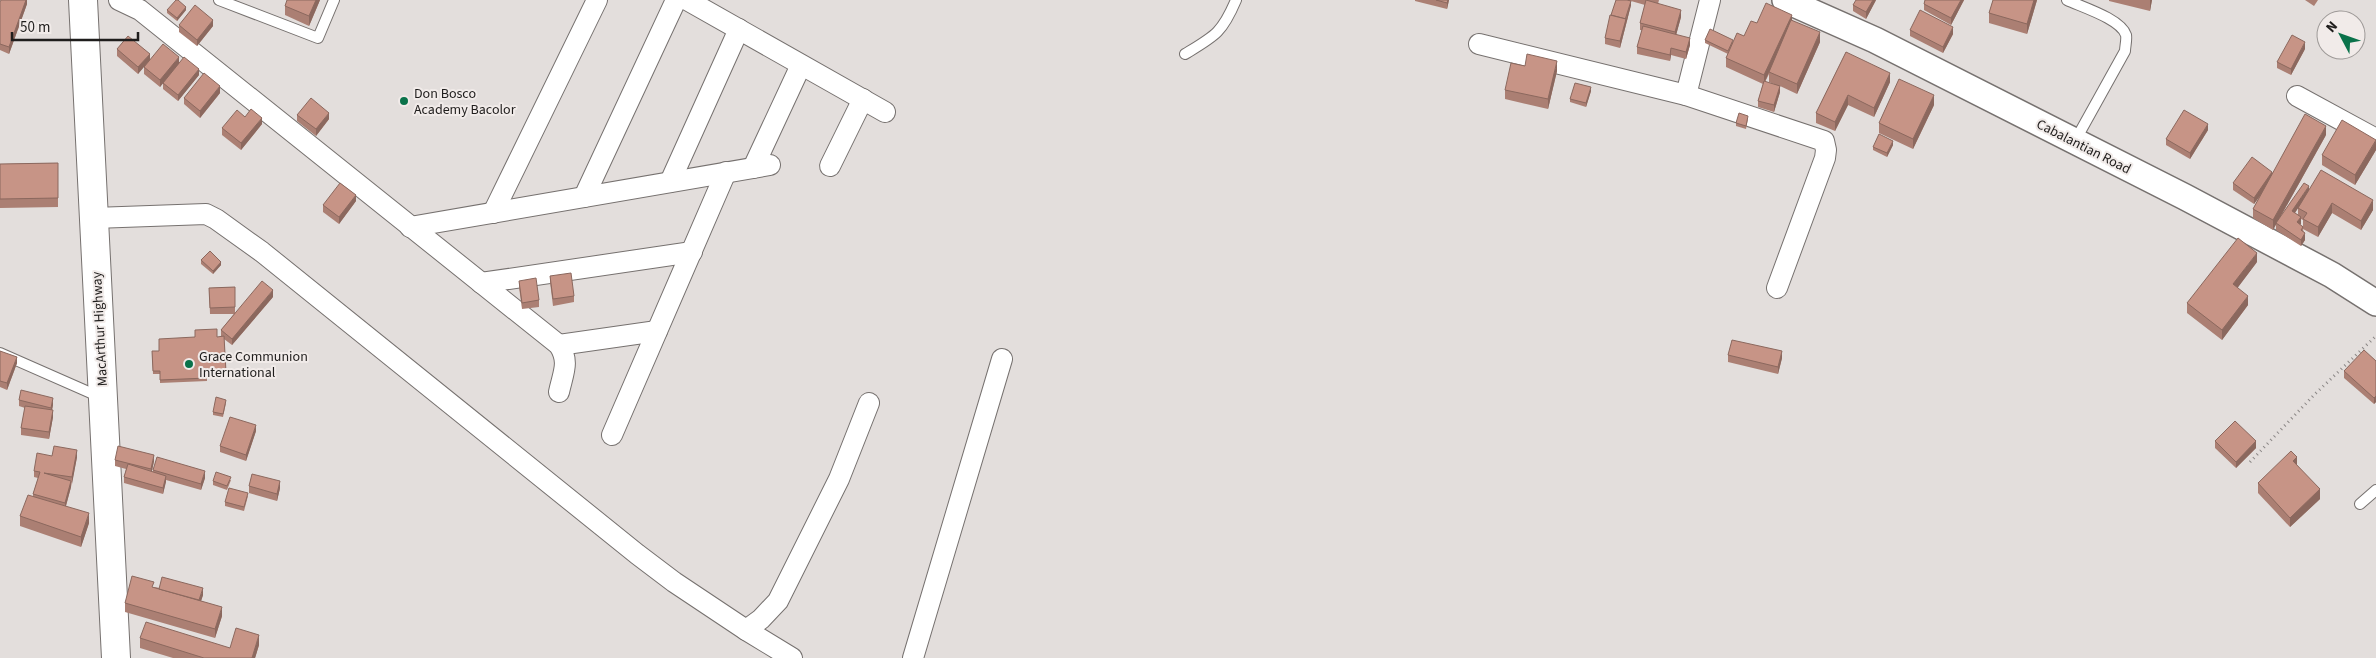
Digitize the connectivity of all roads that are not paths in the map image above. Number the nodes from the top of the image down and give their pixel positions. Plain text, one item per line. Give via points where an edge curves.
1 (83, 0) edge
2 (119, 0) edge
3 (219, 0) edge
4 (334, 0) edge
5 (597, 0) edge
6 (676, 0) edge
7 (688, 0) edge
8 (1236, 0) edge
9 (1710, 0) edge
10 (1785, 0) edge
11 (2067, 0) edge
12 (739, 29) junction
13 (1479, 44) dead end
14 (1185, 54) dead end
15 (801, 65) junction
16 (1686, 94) junction
17 (2297, 96) dead end
18 (863, 99) junction
19 (885, 112) dead end
20 (2376, 139) edge
21 (2074, 142) junction
22 (830, 166) dead end
23 (726, 172) junction
24 (670, 182) junction
25 (584, 197) junction
26 (493, 213) junction
27 (94, 218) junction
28 (410, 227) junction
29 (692, 252) junction
30 (481, 283) junction
31 (1777, 288) dead end
32 (2376, 303) edge
33 (658, 330) junction
34 (559, 345) junction
35 (0, 353) edge
36 (1002, 359) dead end
37 (559, 392) dead end
38 (102, 398) junction
39 (869, 403) dead end
40 (612, 435) dead end
41 (2376, 490) edge
42 (2360, 504) dead end
43 (746, 630) junction
44 (116, 658) edge
45 (792, 658) edge
46 (913, 658) edge

1 - 27 main road, MacArthur Highway
2 - 28 street via 140,10
3 - 4 lane via 318,38
5 - 26 street
6 - 25 street
7 - 12 street
8 - 14 lane via 1225,25 1210,39
9 - 16 street
10 - 21 street, Cabalantian Road via 1875,40
11 - 21 lane via 2110,20 2126,36 2125,51
12 - 15 street
12 - 24 street
13 - 16 street
15 - 18 street
15 - 23 street via 762,166
16 - 31 street via 1824,142 1825,158
17 - 20 street
18 - 19 street
18 - 22 street
21 - 32 street, Cabalantian Road via 2332,275
23 - 24 street
23 - 29 street
24 - 25 street
25 - 26 street
26 - 28 street
27 - 38 main road, MacArthur Highway
27 - 43 street via 206,214 216,218 637,554
28 - 30 street
29 - 30 street
29 - 33 street
30 - 34 street
33 - 34 street
33 - 40 street
34 - 37 street via 566,362
35 - 38 lane
36 - 46 street
38 - 44 main road, MacArthur Highway
39 - 43 street via 839,479 782,593 761,619
41 - 42 lane
43 - 45 street

